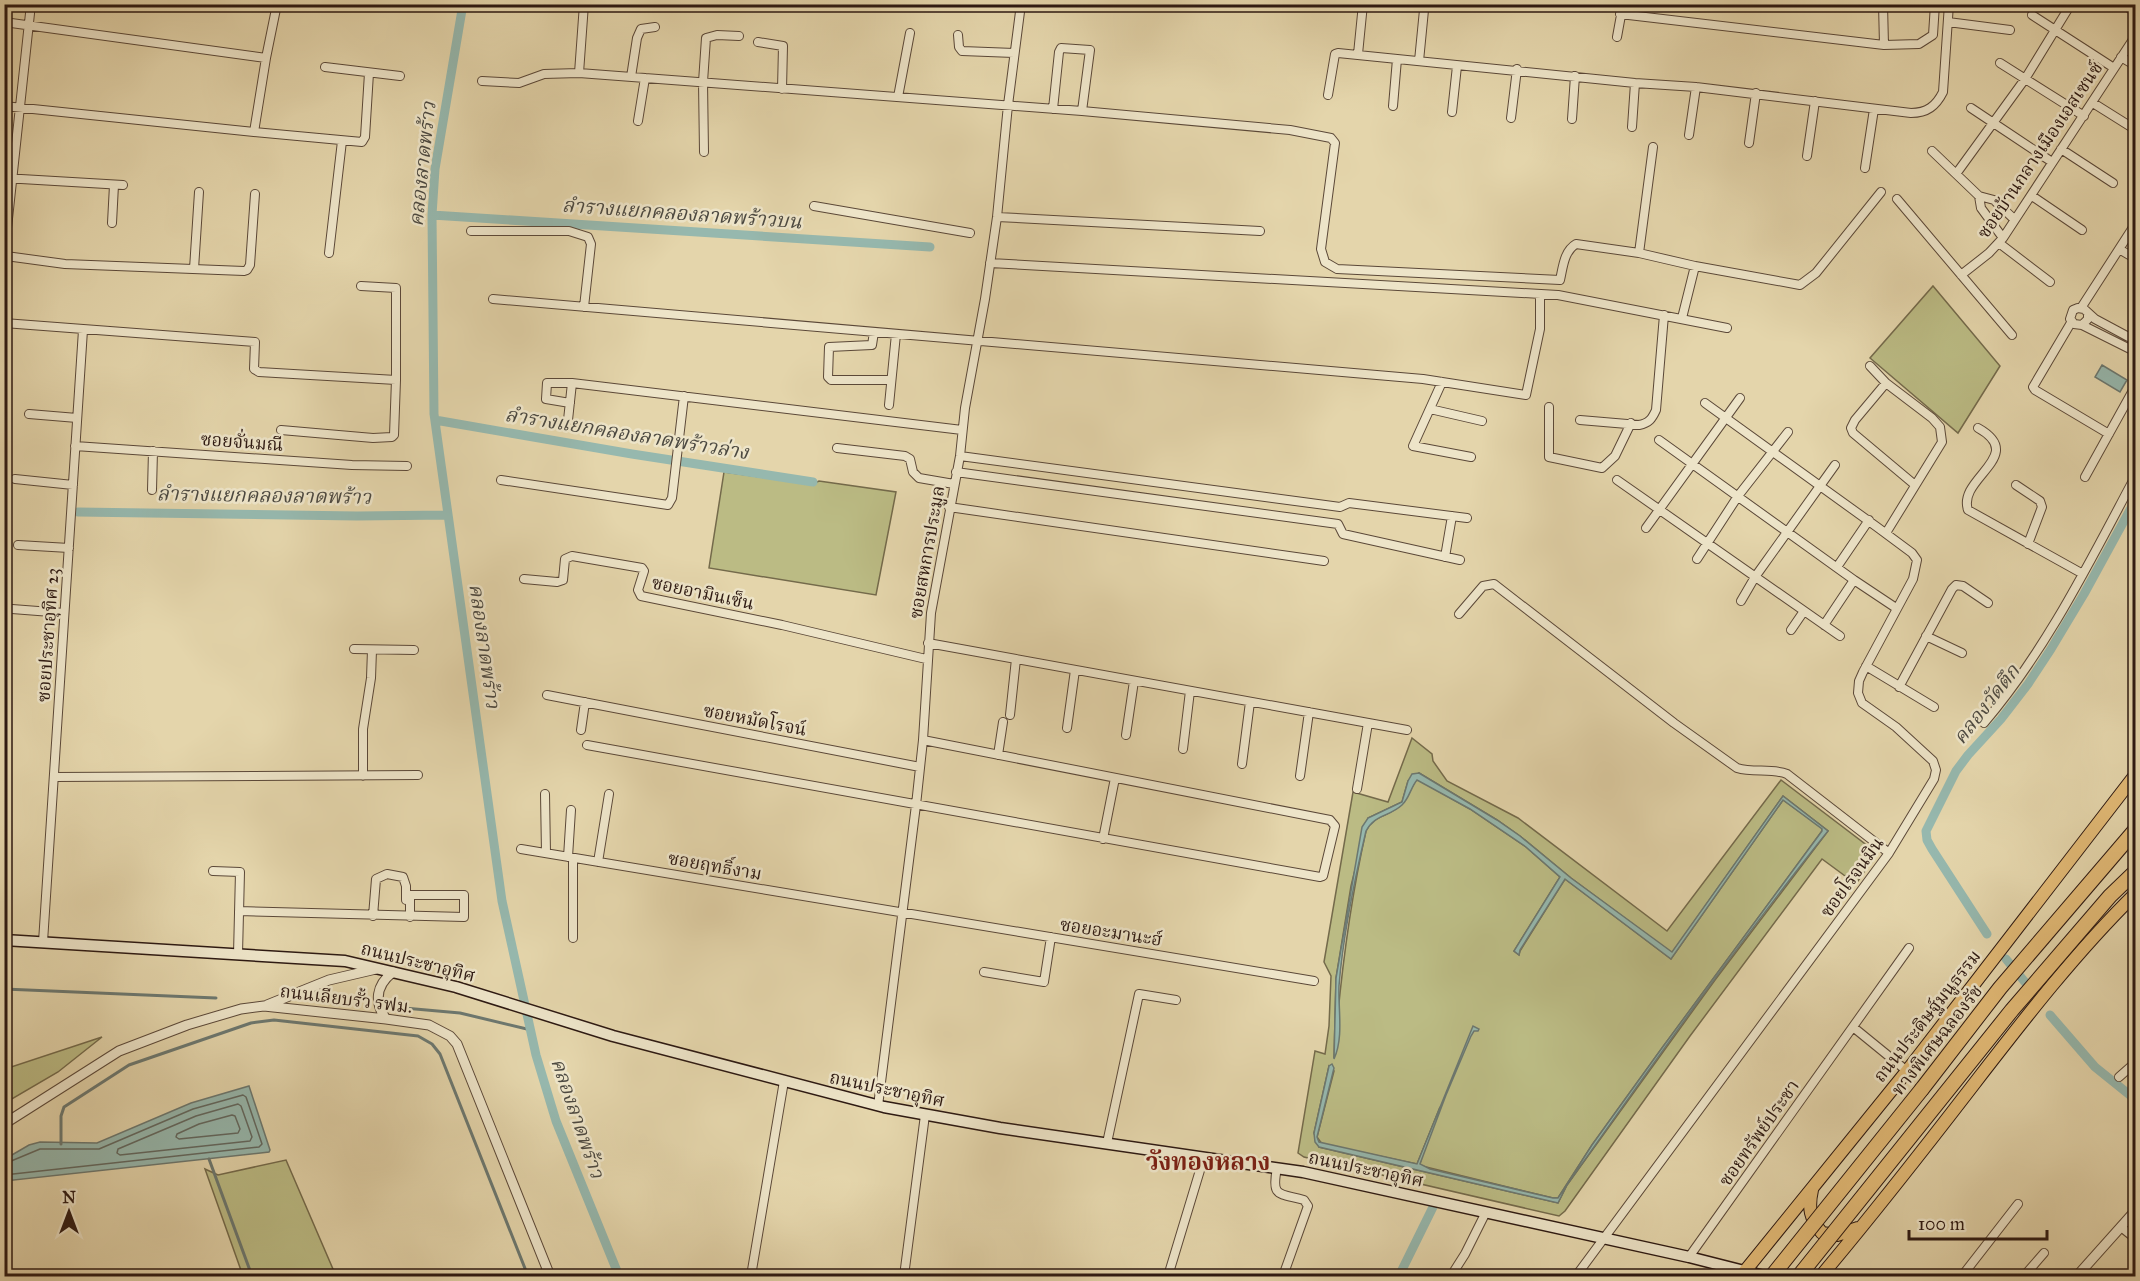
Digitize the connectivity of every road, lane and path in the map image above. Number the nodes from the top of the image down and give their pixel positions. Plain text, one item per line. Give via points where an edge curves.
1 (31, 4) edge
2 (277, 4) edge
3 (584, 4) edge
4 (1021, 4) edge
5 (1363, 4) edge
6 (1623, 4) edge
7 (1883, 4) edge
8 (1935, 4) edge
9 (1949, 4) edge
10 (2071, 4) edge
11 (2123, 4) edge
12 (1424, 10) dead end
13 (2136, 13) edge
14 (1620, 14) junction
15 (2032, 15) dead end
16 (4, 22) edge
17 (1948, 22) junction
18 (29, 25) junction
19 (656, 27) dead end
20 (2010, 30) dead end
21 (2055, 30) junction
22 (910, 33) dead end
23 (958, 35) dead end
24 (2136, 35) edge
25 (739, 36) dead end
26 (1617, 36) dead end
27 (758, 42) dead end
28 (1884, 45) junction
29 (1014, 53) junction
30 (1358, 54) junction
31 (2121, 57) junction
32 (266, 58) junction
33 (1398, 59) junction
34 (1419, 61) junction
35 (2000, 63) dead end
36 (1457, 66) junction
37 (2136, 66) edge
38 (325, 68) dead end
39 (2114, 68) junction
40 (1517, 69) junction
41 (579, 72) junction
42 (369, 73) junction
43 (400, 76) dead end
44 (1575, 76) junction
45 (631, 77) junction
46 (645, 78) junction
47 (2025, 79) junction
48 (482, 81) dead end
49 (703, 82) junction
50 (1635, 83) junction
51 (1696, 87) junction
52 (782, 89) junction
53 (1756, 93) junction
54 (1328, 95) dead end
55 (898, 97) junction
56 (1815, 101) junction
57 (2093, 103) junction
58 (4, 105) edge
59 (1008, 105) junction
60 (1393, 106) dead end
61 (19, 107) junction
62 (1971, 108) dead end
63 (1874, 109) junction
64 (1053, 110) junction
65 (1083, 111) junction
66 (1452, 112) dead end
67 (2084, 116) junction
68 (1511, 118) dead end
69 (1572, 119) dead end
70 (638, 121) dead end
71 (1993, 123) junction
72 (1632, 127) dead end
73 (2136, 130) edge
74 (254, 132) junction
75 (1689, 135) dead end
76 (342, 141) junction
77 (1749, 143) dead end
78 (1653, 147) dead end
79 (2061, 149) junction
80 (1932, 151) dead end
81 (704, 152) dead end
82 (1807, 156) dead end
83 (2052, 162) junction
84 (1865, 168) dead end
85 (1956, 174) junction
86 (8, 179) edge
87 (2112, 183) dead end
88 (199, 192) dead end
89 (1881, 192) dead end
90 (255, 194) dead end
91 (1979, 196) junction
92 (2031, 196) junction
93 (1897, 199) dead end
94 (814, 206) dead end
95 (997, 217) junction
96 (2014, 219) junction
97 (112, 223) dead end
98 (2132, 229) dead end
99 (2082, 230) dead end
100 (471, 231) dead end
101 (1260, 231) dead end
102 (970, 233) dead end
103 (2001, 240) junction
104 (2119, 249) junction
105 (329, 253) dead end
106 (1638, 254) junction
107 (5, 256) edge
108 (2136, 259) edge
109 (990, 263) junction
110 (1695, 266) junction
111 (194, 269) junction
112 (1961, 275) junction
113 (1560, 280) junction
114 (2050, 282) dead end
115 (361, 286) dead end
116 (1540, 294) junction
117 (1558, 295) junction
118 (493, 299) dead end
119 (584, 307) junction
120 (2085, 310) junction
121 (1664, 315) junction
122 (1682, 318) junction
123 (2072, 321) junction
124 (4, 323) edge
125 (2082, 325) junction
126 (1726, 328) dead end
127 (84, 330) junction
128 (874, 332) junction
129 (896, 334) junction
130 (2012, 335) dead end
131 (976, 341) junction
132 (2136, 341) edge
133 (2136, 352) edge
134 (1870, 366) dead end
135 (396, 380) junction
136 (891, 380) junction
137 (1442, 382) junction
138 (572, 383) junction
139 (1886, 383) junction
140 (2136, 385) edge
141 (684, 396) junction
142 (1740, 398) dead end
143 (570, 403) junction
144 (1705, 403) dead end
145 (889, 405) dead end
146 (1549, 407) dead end
147 (1430, 409) junction
148 (29, 414) dead end
149 (77, 418) junction
150 (1725, 418) junction
151 (568, 420) dead end
152 (1580, 420) dead end
153 (1482, 421) dead end
154 (1631, 423) junction
155 (1978, 428) dead end
156 (281, 430) dead end
157 (962, 430) junction
158 (1788, 432) dead end
159 (2109, 434) junction
160 (1659, 440) dead end
161 (75, 446) junction
162 (837, 448) dead end
163 (1772, 450) junction
164 (153, 451) junction
165 (960, 456) junction
166 (1471, 457) dead end
167 (1013, 464) junction
168 (1693, 464) junction
169 (1835, 465) dead end
170 (407, 466) dead end
171 (956, 472) junction
172 (1089, 475) junction
173 (2136, 475) edge
174 (2085, 477) dead end
175 (15, 479) dead end
176 (1011, 479) junction
177 (501, 480) dead end
178 (1617, 480) dead end
179 (954, 484) junction
180 (1820, 484) junction
181 (73, 485) junction
182 (1915, 485) junction
183 (2016, 485) dead end
184 (152, 490) dead end
185 (1087, 490) junction
186 (1221, 492) junction
187 (1738, 496) junction
188 (949, 507) junction
189 (1340, 507) junction
190 (1220, 508) junction
191 (1659, 509) junction
192 (1452, 516) junction
193 (1467, 518) dead end
194 (1869, 520) junction
195 (1338, 524) junction
196 (1646, 528) dead end
197 (1787, 531) junction
198 (1886, 533) junction
199 (1706, 543) junction
200 (2028, 544) junction
201 (18, 545) dead end
202 (69, 548) junction
203 (1445, 557) junction
204 (1460, 560) dead end
205 (1697, 560) dead end
206 (1323, 561) dead end
207 (1838, 567) junction
208 (2083, 574) junction
209 (1755, 577) junction
210 (524, 579) dead end
211 (1854, 580) junction
212 (1741, 601) dead end
213 (1988, 603) dead end
214 (1896, 608) junction
215 (12, 609) dead end
216 (1804, 611) junction
217 (64, 613) junction
218 (1459, 614) dead end
219 (1824, 625) junction
220 (1791, 630) dead end
221 (1840, 636) dead end
222 (1926, 636) junction
223 (927, 643) junction
224 (354, 649) dead end
225 (372, 650) junction
226 (414, 650) dead end
227 (1962, 653) dead end
228 (926, 659) junction
229 (1016, 659) junction
230 (1866, 666) junction
231 (1075, 670) junction
232 (1134, 681) junction
233 (1899, 687) junction
234 (1190, 691) junction
235 (547, 695) dead end
236 (585, 702) junction
237 (1250, 702) junction
238 (1934, 707) dead end
239 (1309, 712) junction
240 (1010, 715) dead end
241 (1003, 722) dead end
242 (1368, 723) junction
243 (1984, 723) dead end
244 (1067, 728) dead end
245 (581, 730) dead end
246 (1407, 730) dead end
247 (1126, 735) dead end
248 (923, 740) junction
249 (587, 745) dead end
250 (1183, 749) dead end
251 (998, 755) junction
252 (1242, 764) dead end
253 (920, 767) junction
254 (2136, 774) edge
255 (418, 775) dead end
256 (363, 776) junction
257 (1300, 776) dead end
258 (54, 777) junction
259 (1114, 778) junction
260 (1357, 789) dead end
261 (545, 794) dead end
262 (609, 794) dead end
263 (916, 805) junction
264 (571, 810) dead end
265 (2133, 831) edge
266 (1103, 838) junction
267 (521, 849) dead end
268 (546, 853) junction
269 (1889, 853) junction
270 (570, 858) junction
271 (598, 862) junction
272 (2136, 871) edge
273 (213, 872) dead end
274 (2136, 893) edge
275 (239, 911) junction
276 (903, 913) junction
277 (373, 916) junction
278 (408, 917) junction
279 (1051, 937) junction
280 (573, 938) dead end
281 (4, 940) edge
282 (43, 942) junction
283 (1909, 948) dead end
284 (238, 954) junction
285 (378, 968) junction
286 (393, 972) junction
287 (984, 972) dead end
288 (1314, 981) dead end
289 (1176, 1000) dead end
290 (264, 1006) junction
291 (386, 1019) junction
292 (1853, 1026) junction
293 (2136, 1062) edge
294 (1907, 1071) junction
295 (2119, 1077) dead end
296 (784, 1081) junction
297 (878, 1106) junction
298 (925, 1115) junction
299 (4, 1124) edge
300 (1107, 1143) junction
301 (1204, 1156) junction
302 (1277, 1167) junction
303 (1813, 1188) junction
304 (2018, 1204) dead end
305 (2136, 1210) edge
306 (1486, 1212) junction
307 (1864, 1224) junction
308 (2121, 1227) junction
309 (1605, 1238) junction
310 (2136, 1239) edge
311 (2044, 1252) dead end
312 (1689, 1257) junction
313 (1743, 1274) edge
314 (550, 1276) edge
315 (751, 1276) edge
316 (904, 1276) edge
317 (1168, 1276) edge
318 (1283, 1276) edge
319 (1451, 1276) edge
320 (1575, 1276) edge
321 (1764, 1276) edge
322 (1772, 1276) edge
323 (1799, 1276) edge
324 (1821, 1276) edge
325 (1962, 1276) edge
326 (2024, 1276) edge
327 (2077, 1276) edge

1 - 18 street
2 - 32 street
3 - 41 street
4 - 29 street, ซอยสหการประมูล
5 - 30 street
6 - 14 street
7 - 28 street
8 - 28 street via 1933,35 1927,40 1919,44
9 - 17 street
10 - 21 street
11 - 13 street
12 - 34 street
14 - 26 street
14 - 28 street
15 - 21 street
16 - 18 street
17 - 20 street
17 - 63 street via 1943,92 1938,103 1922,113
18 - 32 street
18 - 61 street
19 - 45 street via 641,29
21 - 39 street
21 - 47 street
22 - 55 street
23 - 29 street via 962,51
24 - 31 street, ซอยบ้านกลางเมืองเอสเซนซ์
25 - 49 street via 706,38
27 - 52 street via 783,46
29 - 59 street, ซอยสหการประมูล
30 - 33 street
30 - 54 street via 1335,54
31 - 37 street
31 - 39 street, ซอยบ้านกลางเมืองเอสเซนซ์
32 - 74 street
33 - 34 street
33 - 60 street
34 - 36 street
35 - 47 street
36 - 40 street
36 - 66 street
38 - 42 street
39 - 57 street, ซอยบ้านกลางเมืองเอสเซนซ์
40 - 44 street
40 - 68 street
41 - 45 street
41 - 48 street via 544,74 519,83
42 - 43 street
42 - 76 street via 365,139 359,143
44 - 50 street
44 - 69 street
45 - 46 street
46 - 49 street
46 - 70 street
47 - 67 street
47 - 71 street
49 - 52 street
49 - 81 street
50 - 51 street
50 - 72 street
51 - 53 street
51 - 75 street
52 - 55 street
53 - 56 street
53 - 77 street
55 - 59 street
56 - 63 street
56 - 82 street
57 - 67 street, ซอยบ้านกลางเมืองเอสเซนซ์
57 - 73 street
58 - 61 street
59 - 64 street
59 - 95 street, ซอยสหการประมูล
61 - 74 street
61 - 86 street
62 - 71 street
63 - 84 street
64 - 65 street
64 - 65 street via 1059,52 1066,47 1090,50
65 - 113 street via 1290,130 1331,138 1335,143 1321,249 1325,262 1337,269
67 - 79 street, ซอยบ้านกลางเมืองเอสเซนซ์
71 - 83 street
71 - 85 street
74 - 76 street
76 - 105 street
78 - 106 street
79 - 83 street, ซอยบ้านกลางเมืองเอสเซนซ์
79 - 87 street
80 - 85 street
83 - 92 street, ซอยบ้านกลางเมืองเอสเซนซ์
85 - 91 street
86 - 97 street via 118,185
86 - 107 street
88 - 111 street
89 - 110 street via 1816,273 1800,285
90 - 111 street via 249,268
91 - 96 street via 1994,200
91 - 103 street via 1981,208
92 - 96 street, ซอยบ้านกลางเมืองเอสเซนซ์
92 - 99 street
93 - 112 street
94 - 102 street
95 - 101 street
95 - 109 street, ซอยสหการประมูล
96 - 103 street, ซอยบ้านกลางเมืองเอสเซนซ์
98 - 104 street
100 - 119 street via 569,231 588,237 591,244
103 - 112 street, ซอยบ้านกลางเมืองเอสเซนซ์
103 - 114 street
104 - 108 street
104 - 120 street
106 - 110 street
106 - 113 street via 1576,244 1567,254
107 - 111 street via 64,264
109 - 116 street
109 - 131 street, ซอยสหการประมูล
110 - 122 street
112 - 130 street
113 - 117 street
115 - 135 street via 396,288
116 - 117 street
116 - 137 street via 1540,329 1526,395
117 - 121 street
118 - 119 street
119 - 128 street
120 - 123 street via 2075,308
120 - 125 street via 2088,319
120 - 132 street
121 - 122 street
121 - 154 street via 1656,410 1647,424
122 - 126 street
123 - 125 street
123 - 159 street via 2033,387
124 - 127 street
125 - 133 street
127 - 135 street via 255,342 254,369 259,372
127 - 149 street, ซอยประชาอุทิศ 23
128 - 129 street
128 - 136 street via 872,345 829,347 828,377
129 - 131 street
129 - 136 street
131 - 137 street
131 - 157 street, ซอยสหการประมูล
134 - 139 street
135 - 156 street via 392,437
136 - 145 street
137 - 147 street
138 - 141 street
138 - 143 street
138 - 143 street via 546,385 547,399
139 - 182 street via 1940,427 1942,442
139 - 182 street via 1855,420 1852,433
140 - 159 street
141 - 157 street
141 - 177 street via 672,498 666,506
142 - 150 street
143 - 151 street
144 - 150 street
146 - 154 street via 1549,457 1602,468 1615,456
147 - 153 street
147 - 166 street via 1413,446
148 - 149 street
149 - 161 street, ซอยประชาอุทิศ 23
150 - 163 street
150 - 168 street
152 - 154 street
155 - 200 street via 1995,441 1996,452 1967,499 1968,510
157 - 165 street, ซอยสหการประมูล
158 - 163 street
159 - 174 street
160 - 168 street
161 - 164 street, ซอยจั่นมณี
161 - 181 street, ซอยประชาอุทิศ 23
162 - 179 street via 905,456 919,478
163 - 180 street
163 - 187 street
164 - 170 street, ซอยจั่นมณี
164 - 184 street
165 - 167 street
165 - 171 street, ซอยสหการประมูล
167 - 172 street
167 - 176 street
168 - 187 street
168 - 191 street
169 - 180 street
171 - 176 street
171 - 179 street, ซอยสหการประมูล
172 - 185 street
172 - 186 street
173 - 208 street
175 - 181 street
176 - 185 street
178 - 191 street
179 - 188 street, ซอยสหการประมูล
180 - 194 street
180 - 197 street
181 - 202 street, ซอยประชาอุทิศ 23
182 - 198 street
183 - 200 street via 2040,501 2042,507
185 - 190 street
186 - 189 street
186 - 190 street
187 - 197 street
187 - 199 street
188 - 206 street
188 - 223 street, ซอยสหการประมูล
189 - 192 street via 1349,503
189 - 195 street
190 - 195 street
191 - 196 street
191 - 199 street
192 - 193 street
192 - 203 street
194 - 198 street
194 - 207 street
195 - 203 street via 1343,534
197 - 207 street
197 - 209 street
198 - 214 street, ซอยโรจนมิน via 1917,560 1913,579
199 - 205 street
199 - 209 street
200 - 208 street
201 - 202 street
202 - 217 street, ซอยประชาอุทิศ 23
203 - 204 street
207 - 211 street
208 - 243 street via 2009,694
209 - 212 street
209 - 216 street
210 - 228 street, ซอยอามินเซ็น via 563,580 565,559 572,556 642,568 638,590 641,596
211 - 214 street
211 - 219 street
213 - 222 street via 1956,585
214 - 230 street, ซอยโรจนมิน
215 - 217 street
216 - 219 street
216 - 220 street
217 - 258 street, ซอยประชาอุทิศ 23
218 - 269 street via 1483,586 1494,584 1737,768 1787,774
219 - 221 street
222 - 227 street
222 - 233 street
223 - 228 street, ซอยสหการประมูล
223 - 229 street
224 - 225 street
225 - 226 street
225 - 256 street via 363,729
228 - 248 street, ซอยสหการประมูล
229 - 231 street
229 - 240 street
230 - 233 street
230 - 269 street, ซอยโรจนมิน via 1859,681 1862,703 1933,761 1936,770
231 - 232 street
231 - 244 street
232 - 234 street
232 - 247 street
233 - 238 street
234 - 237 street
234 - 250 street
235 - 236 street, ซอยหมัดโรจน์
236 - 245 street
236 - 253 street, ซอยหมัดโรจน์
237 - 239 street
237 - 252 street
239 - 242 street
239 - 257 street
241 - 251 street
242 - 246 street
242 - 260 street
248 - 251 street
248 - 253 street, ซอยสหการประมูล
249 - 263 street
251 - 259 street
253 - 263 street, ซอยสหการประมูล
254 - 294 main road, ถนนประดิษฐ์มนูธรรม
255 - 256 street
256 - 258 street
258 - 282 street, ซอยประชาอุทิศ 23
259 - 266 street
259 - 266 street via 1330,820 1335,826 1321,877
261 - 268 street
262 - 271 street
263 - 266 street
263 - 276 street, ซอยสหการประมูล
264 - 270 street
265 - 322 highway, ทางพิเศษฉลองรัช, bridge via 2000,988
267 - 268 street, ซอยฤทธิ์งาม
268 - 270 street, ซอยฤทธิ์งาม
269 - 309 street, ซอยโรจนมิน
270 - 271 street, ซอยฤทธิ์งาม
270 - 280 street
271 - 276 street, ซอยฤทธิ์งาม
272 - 323 highway, bridge via 2109,896 2012,1010
273 - 275 street via 240,872
274 - 307 main road via 2049,988
275 - 277 street
275 - 284 street
276 - 279 street, ซอยอะมานะฮ์
276 - 297 street, ซอยสหการประมูล
277 - 278 street
277 - 278 street via 376,879 387,874 403,877
278 - 278 street via 410,895 464,895 464,917
279 - 287 street via 1044,982
279 - 288 street, ซอยอะมานะฮ์
281 - 282 main road, ถนนประชาอุทิศ
282 - 284 main road, ถนนประชาอุทิศ
283 - 292 street, ซอยทรัพย์ประชา
284 - 285 main road, ถนนประชาอุทิศ via 345,961
285 - 286 main road, ถนนประชาอุทิศ
285 - 290 street via 329,980
286 - 291 street via 384,978 378,993 378,1007
286 - 296 main road, ถนนประชาอุทิศ via 456,987 596,1032
289 - 300 street via 1139,994
290 - 291 street, ถนนเลียบรั้ว รฟม.
290 - 299 street, ถนนเลียบรั้ว รฟม. via 187,1025 119,1051
291 - 314 street, ถนนเลียบรั้ว รฟม. via 429,1025 456,1044
292 - 294 street
292 - 312 street, ซอยทรัพย์ประชา
293 - 295 street
294 - 303 main road, ถนนประดิษฐ์มนูธรรม
296 - 297 main road, ถนนประชาอุทิศ
296 - 315 street
297 - 298 main road, ถนนประชาอุทิศ
298 - 300 main road, ถนนประชาอุทิศ
298 - 316 street
300 - 301 main road, ถนนประชาอุทิศ
301 - 302 main road, ถนนประชาอุทิศ
301 - 317 street
302 - 306 main road, ถนนประชาอุทิศ
302 - 318 street via 1275,1190 1304,1200 1308,1206
303 - 307 main road via 1809,1208 1822,1233 1845,1234
303 - 313 main road, ถนนประดิษฐ์มนูธรรม
304 - 325 street
305 - 308 street
306 - 309 main road, ถนนประชาอุทิศ
306 - 319 street
307 - 324 main road
308 - 310 street
308 - 327 street
309 - 312 main road, ถนนประชาอุทิศ
309 - 320 street, ซอยโรจนมิน
311 - 326 street
312 - 313 main road, ถนนประชาอุทิศ
313 - 321 main road, ถนนประชาอุทิศ

